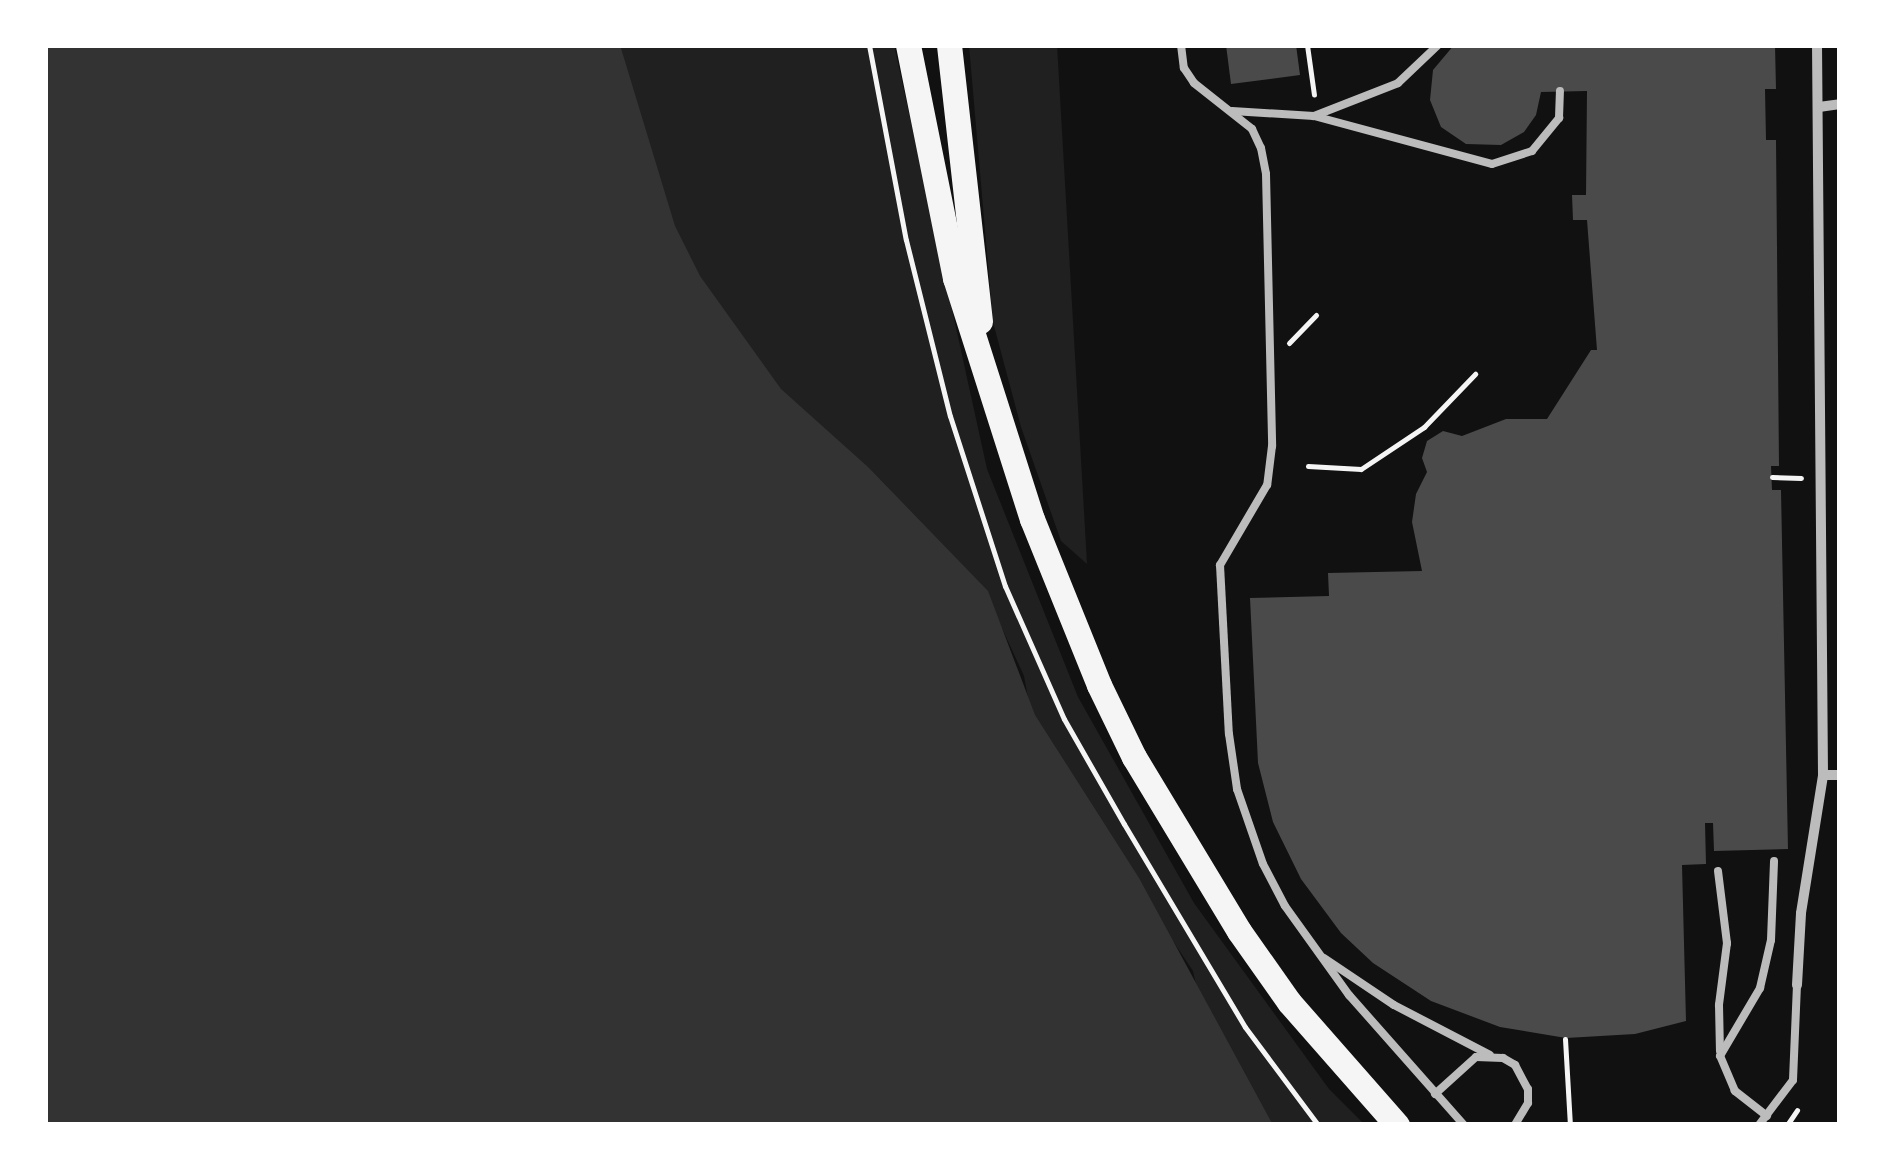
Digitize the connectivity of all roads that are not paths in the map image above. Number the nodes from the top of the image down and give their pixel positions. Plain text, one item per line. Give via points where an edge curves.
1 (908, 45) edge
2 (950, 45) edge
3 (1181, 45) edge
4 (1438, 45) edge
5 (1816, 45) edge
6 (1560, 91) dead end
7 (1840, 104) edge
8 (1819, 107) junction
9 (1232, 111) junction
10 (1314, 116) junction
11 (982, 356) junction
12 (1824, 444) junction
13 (1840, 444) edge
14 (1823, 774) junction
15 (1840, 775) edge
16 (1774, 861) dead end
17 (1718, 871) dead end
18 (1320, 955) junction
19 (1797, 985) joint
20 (1490, 1055) junction
21 (1720, 1056) junction
22 (1435, 1094) junction
23 (1767, 1116) junction
24 (1397, 1125) edge
25 (1464, 1125) edge
26 (1515, 1125) edge
27 (1759, 1125) edge

1 - 11 highway via 955,278
2 - 11 highway
3 - 9 lane via 1194,83
4 - 10 lane via 1398,84
5 - 8 street
6 - 10 lane via 1559,118 1532,151 1492,164
7 - 8 street
8 - 12 street
9 - 10 lane
9 - 18 lane via 1252,129 1266,174 1272,446 1268,485 1220,564 1228,734 1236,789 1255,847
11 - 24 highway via 1032,520 1134,757 1259,960
12 - 13 street
12 - 14 street via 1818,478
14 - 15 street
14 - 19 street
16 - 21 lane via 1771,940 1760,988
17 - 21 lane via 1726,943
18 - 20 lane via 1394,1005
18 - 22 lane
19 - 23 lane via 1794,1080
20 - 22 lane via 1464,1064
20 - 26 lane via 1524,1076 1528,1103
21 - 23 lane via 1735,1091
22 - 25 lane
23 - 27 lane

